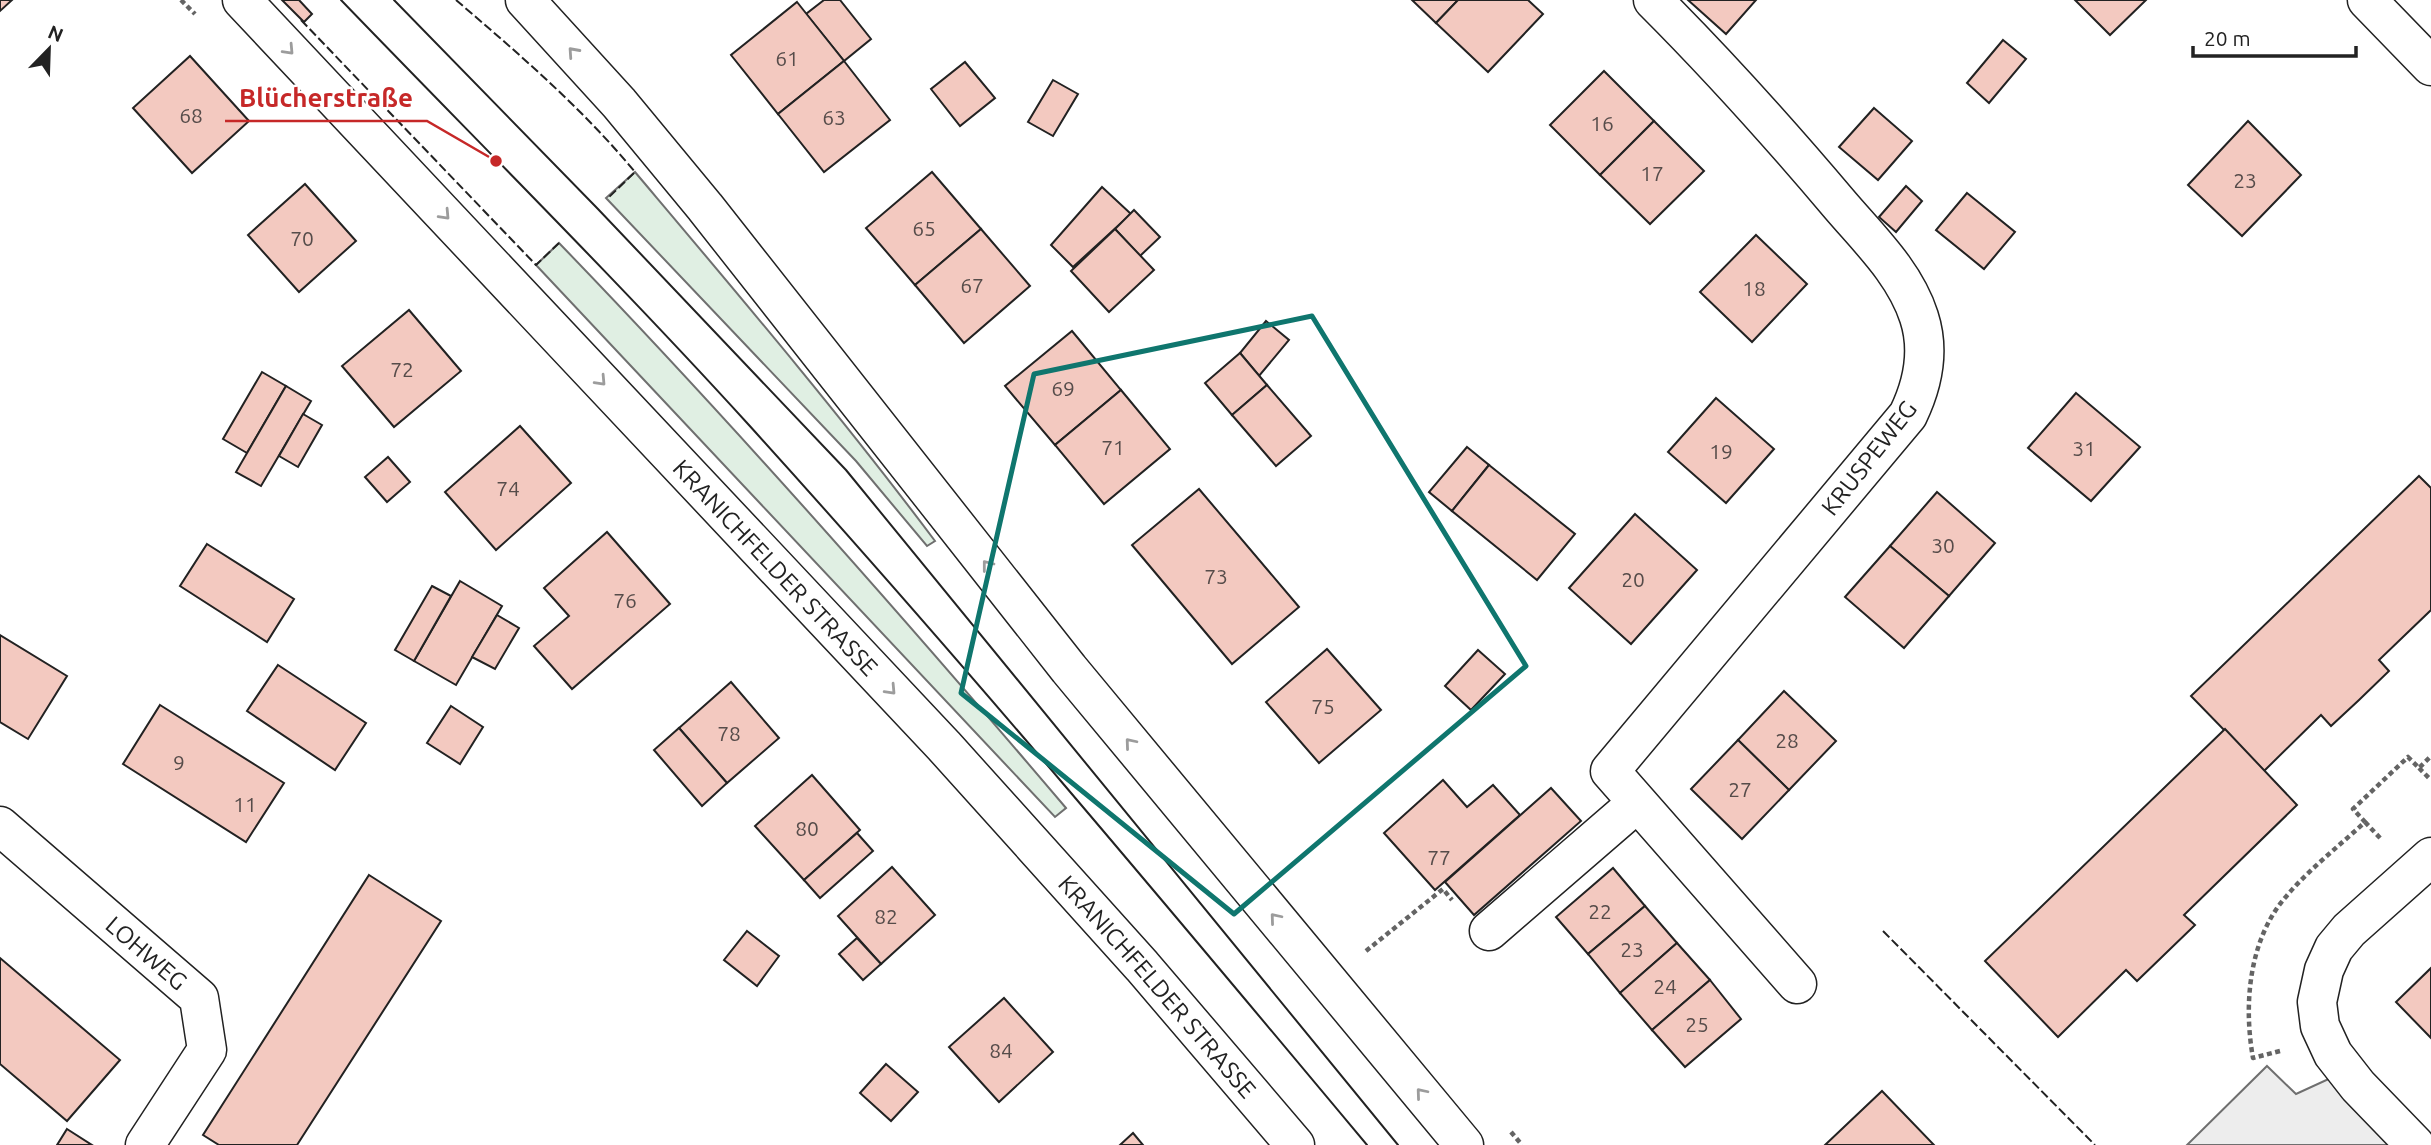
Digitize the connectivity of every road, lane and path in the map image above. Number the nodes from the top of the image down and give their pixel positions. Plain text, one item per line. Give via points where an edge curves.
1 (243, 0) edge
2 (525, 0) edge
3 (1653, 0) edge
4 (2367, 0) edge
5 (2431, 66) edge
6 (2419, 768) dead end
7 (2431, 780) edge
8 (1636, 803) junction
9 (0, 826) edge
10 (2431, 857) edge
11 (1489, 931) joint
12 (1366, 951) dead end
13 (1797, 984) dead end
14 (145, 1145) edge
15 (1295, 1145) edge
16 (1464, 1145) edge
17 (2414, 1145) edge

1 -> 15 main road, KRANICHFELDER STRASSE via 944,746
16 -> 2 main road via 1069,669 619,103
3 - 8 main road, KRUSPEWEG via 1794,151 1893,268 1919,316 1925,357 1908,415 1610,771
4 - 5 main road
6 - 7 path
8 - 11 main road
8 - 13 main road, KRUSPEWEG
9 - 14 main road, LOHWEG via 199,998 207,1050
10 - 17 main road via 2334,948 2317,1002 2320,1026 2333,1054
11 - 12 path via 1482,937 1443,889

